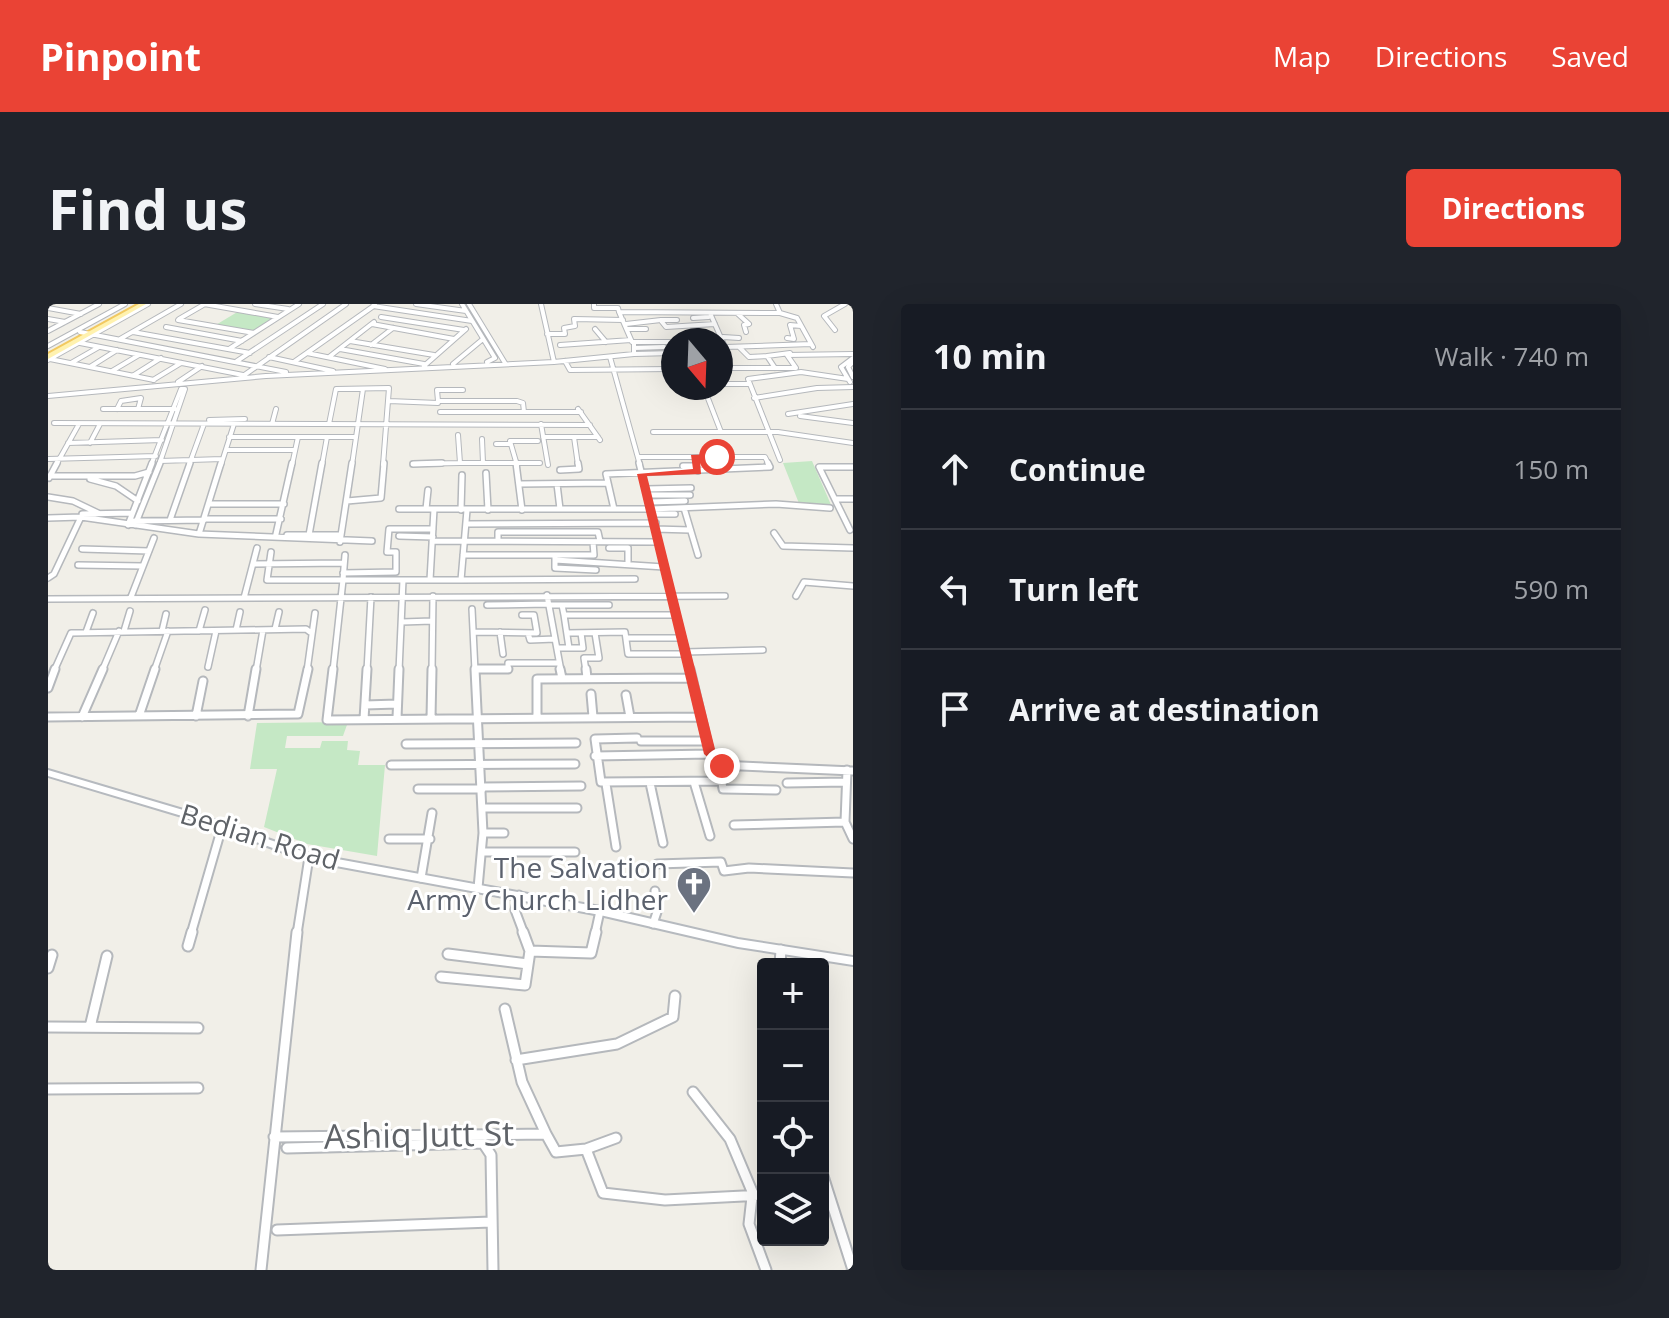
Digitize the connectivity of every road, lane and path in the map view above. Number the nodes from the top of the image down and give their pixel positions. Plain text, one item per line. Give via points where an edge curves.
1 (79, 304) edge
2 (127, 304) edge
3 (146, 304) edge
4 (181, 304) edge
5 (205, 304) edge
6 (255, 304) edge
7 (299, 304) edge
8 (311, 304) edge
9 (346, 304) edge
10 (416, 304) edge
11 (462, 304) edge
12 (469, 304) edge
13 (541, 304) edge
14 (594, 304) edge
15 (639, 304) edge
16 (776, 304) edge
17 (845, 304) edge
18 (97, 305) edge
19 (322, 305) edge
20 (375, 305) edge
21 (839, 307) junction
22 (853, 307) edge
23 (48, 308) edge
24 (391, 309) junction
25 (289, 310) junction
26 (466, 311) junction
27 (656, 312) junction
28 (780, 313) junction
29 (81, 314) junction
30 (644, 314) junction
31 (738, 314) junction
32 (710, 315) junction
33 (278, 317) junction
34 (381, 317) junction
35 (693, 318) dead end
36 (48, 319) edge
37 (178, 320) junction
38 (623, 320) junction
39 (677, 320) dead end
40 (662, 321) junction
41 (65, 322) junction
42 (474, 323) junction
43 (372, 324) junction
44 (715, 324) junction
45 (801, 326) junction
46 (166, 327) junction
47 (393, 328) junction
48 (546, 328) junction
49 (564, 328) junction
50 (716, 328) edge
51 (595, 329) dead end
52 (646, 329) dead end
53 (464, 330) junction
54 (835, 330) dead end
55 (48, 331) edge
56 (80, 332) junction
57 (133, 332) junction
58 (746, 332) dead end
59 (254, 333) junction
60 (92, 334) junction
61 (547, 334) junction
62 (152, 335) junction
63 (739, 338) dead end
64 (787, 338) dead end
65 (120, 339) junction
66 (454, 339) junction
67 (483, 339) junction
68 (733, 340) edge
69 (242, 341) junction
70 (350, 341) junction
71 (77, 342) junction
72 (606, 342) junction
73 (661, 343) edge
74 (811, 344) junction
75 (371, 345) junction
76 (560, 345) dead end
77 (633, 346) junction
78 (733, 346) edge
79 (48, 347) edge
80 (99, 347) junction
81 (661, 347) edge
82 (739, 347) junction
83 (229, 349) junction
84 (340, 349) junction
85 (117, 350) junction
86 (661, 351) edge
87 (816, 352) junction
88 (250, 353) junction
89 (307, 353) junction
90 (791, 353) junction
91 (139, 355) junction
92 (434, 355) junction
93 (628, 355) junction
94 (767, 356) junction
95 (269, 357) junction
96 (329, 357) junction
97 (610, 357) junction
98 (48, 358) edge
99 (161, 358) junction
100 (853, 358) edge
101 (237, 361) junction
102 (565, 361) junction
103 (294, 362) junction
104 (554, 362) junction
105 (71, 363) junction
106 (181, 363) junction
107 (505, 363) junction
108 (453, 364) junction
109 (424, 365) junction
110 (202, 366) junction
111 (256, 366) junction
112 (90, 367) junction
113 (733, 368) edge
114 (775, 368) junction
115 (385, 369) junction
116 (614, 369) junction
117 (633, 369) junction
118 (661, 369) edge
119 (848, 370) edge
120 (112, 371) junction
121 (223, 371) junction
122 (333, 371) junction
123 (286, 372) junction
124 (134, 375) junction
125 (243, 375) junction
126 (850, 378) edge
127 (154, 380) junction
128 (209, 380) junction
129 (178, 382) junction
130 (733, 384) edge
131 (747, 384) junction
132 (146, 385) junction
133 (853, 387) edge
134 (363, 389) junction
135 (416, 390) dead end
136 (48, 395) edge
137 (754, 398) junction
138 (709, 400) edge
139 (389, 401) junction
140 (415, 401) junction
141 (463, 401) junction
142 (438, 402) junction
143 (852, 405) edge
144 (840, 407) junction
145 (103, 409) dead end
146 (117, 409) junction
147 (138, 409) junction
148 (175, 409) junction
149 (276, 409) dead end
150 (248, 410) dead end
151 (524, 410) junction
152 (440, 412) junction
153 (173, 422) junction
154 (244, 422) junction
155 (54, 423) dead end
156 (852, 423) edge
157 (79, 424) junction
158 (100, 424) junction
159 (133, 424) junction
160 (204, 424) junction
161 (234, 424) junction
162 (272, 424) junction
163 (329, 424) junction
164 (358, 424) junction
165 (386, 424) junction
166 (440, 424) junction
167 (541, 424) junction
168 (590, 425) junction
169 (653, 432) dead end
170 (721, 432) junction
171 (768, 432) junction
172 (458, 435) dead end
173 (229, 437) junction
174 (298, 437) junction
175 (327, 437) junction
176 (355, 437) junction
177 (574, 437) junction
178 (482, 439) dead end
179 (541, 439) junction
180 (68, 443) junction
181 (90, 443) junction
182 (124, 443) junction
183 (161, 443) junction
184 (853, 443) edge
185 (496, 444) dead end
186 (510, 444) junction
187 (226, 450) junction
188 (295, 450) junction
189 (638, 457) junction
190 (660, 457) junction
191 (671, 457) junction
192 (680, 457) junction
193 (694, 457) junction
194 (717, 457) junction
195 (741, 457) junction
196 (48, 459) edge
197 (59, 459) junction
198 (160, 459) junction
199 (192, 459) junction
200 (222, 459) junction
201 (780, 460) dead end
202 (460, 463) junction
203 (483, 463) junction
204 (514, 463) junction
205 (540, 463) dead end
206 (413, 464) dead end
207 (548, 466) dead end
208 (720, 466) junction
209 (746, 467) junction
210 (684, 469) junction
211 (697, 469) junction
212 (710, 469) junction
213 (853, 469) edge
214 (486, 473) dead end
215 (664, 473) junction
216 (676, 473) junction
217 (642, 474) junction
218 (462, 475) dead end
219 (77, 476) junction
220 (147, 476) junction
221 (49, 477) edge
222 (556, 483) junction
223 (608, 483) junction
224 (519, 484) junction
225 (142, 490) junction
226 (428, 490) dead end
227 (127, 492) junction
228 (691, 492) dead end
229 (48, 497) edge
230 (835, 499) junction
231 (853, 499) edge
232 (138, 501) junction
233 (347, 501) junction
234 (649, 502) junction
235 (209, 504) junction
236 (284, 504) junction
237 (684, 505) junction
238 (86, 506) junction
239 (830, 508) dead end
240 (399, 509) dead end
241 (426, 509) junction
242 (434, 509) junction
243 (560, 509) junction
244 (614, 509) junction
245 (464, 510) junction
246 (488, 510) junction
247 (522, 510) junction
248 (100, 514) junction
249 (675, 514) dead end
250 (81, 515) junction
251 (48, 516) edge
252 (281, 519) junction
253 (170, 520) junction
254 (204, 520) junction
255 (132, 521) junction
256 (466, 524) junction
257 (655, 526) junction
258 (690, 530) junction
259 (850, 530) dead end
260 (774, 533) dead end
261 (199, 534) junction
262 (276, 534) junction
263 (309, 535) junction
264 (399, 536) dead end
265 (433, 536) junction
266 (264, 537) junction
267 (154, 538) dead end
268 (340, 538) junction
269 (372, 541) dead end
270 (464, 541) junction
271 (498, 541) junction
272 (596, 541) junction
273 (658, 542) junction
274 (257, 548) dead end
275 (609, 548) dead end
276 (853, 548) edge
277 (82, 549) dead end
278 (149, 551) junction
279 (271, 552) dead end
280 (345, 555) dead end
281 (463, 555) junction
282 (698, 555) dead end
283 (555, 561) junction
284 (628, 562) junction
285 (344, 563) junction
286 (253, 564) junction
287 (270, 564) junction
288 (78, 565) dead end
289 (143, 566) junction
290 (664, 567) junction
291 (596, 570) dead end
292 (343, 576) junction
293 (48, 578) edge
294 (555, 579) junction
295 (635, 579) dead end
296 (403, 580) junction
297 (419, 580) junction
298 (430, 580) junction
299 (461, 580) junction
300 (853, 588) edge
301 (547, 595) junction
302 (671, 595) junction
303 (402, 596) junction
304 (419, 596) junction
305 (433, 596) junction
306 (725, 596) dead end
307 (796, 596) dead end
308 (131, 597) junction
309 (341, 597) junction
310 (371, 597) junction
311 (244, 598) junction
312 (48, 599) edge
313 (487, 605) dead end
314 (521, 605) junction
315 (549, 605) junction
316 (562, 605) junction
317 (609, 605) dead end
318 (472, 609) dead end
319 (205, 610) dead end
320 (130, 611) dead end
321 (240, 612) dead end
322 (279, 612) dead end
323 (93, 613) dead end
324 (315, 613) dead end
325 (166, 614) dead end
326 (522, 615) junction
327 (564, 615) junction
328 (677, 615) junction
329 (432, 621) junction
330 (402, 622) junction
331 (536, 627) junction
332 (553, 627) junction
333 (275, 629) junction
334 (236, 630) junction
335 (263, 630) junction
336 (122, 631) junction
337 (165, 631) junction
338 (199, 631) junction
339 (216, 631) junction
340 (86, 632) junction
341 (310, 632) junction
342 (474, 632) junction
343 (500, 632) junction
344 (526, 633) junction
345 (567, 633) junction
346 (581, 633) junction
347 (595, 633) junction
348 (626, 638) junction
349 (682, 638) junction
350 (555, 639) junction
351 (557, 648) junction
352 (569, 648) junction
353 (763, 650) dead end
354 (685, 653) junction
355 (503, 654) dead end
356 (559, 663) junction
357 (208, 667) dead end
358 (477, 669) junction
359 (562, 678) junction
360 (587, 678) junction
361 (691, 678) junction
362 (203, 681) dead end
363 (48, 688) edge
364 (591, 694) dead end
365 (626, 695) dead end
366 (397, 704) junction
367 (365, 705) junction
368 (139, 716) junction
369 (196, 716) junction
370 (248, 716) junction
371 (48, 717) edge
372 (82, 717) junction
373 (537, 717) junction
374 (593, 717) junction
375 (630, 717) junction
376 (701, 717) junction
377 (397, 718) junction
378 (431, 718) junction
379 (479, 718) junction
380 (364, 719) junction
381 (707, 741) junction
382 (576, 743) dead end
383 (406, 744) dead end
384 (481, 744) junction
385 (710, 754) junction
386 (595, 756) junction
387 (575, 764) dead end
388 (391, 765) dead end
389 (481, 765) junction
390 (719, 765) junction
391 (850, 770) edge
392 (48, 773) edge
393 (721, 781) junction
394 (694, 782) junction
395 (846, 782) junction
396 (650, 783) junction
397 (787, 783) dead end
398 (606, 784) junction
399 (581, 786) dead end
400 (482, 788) junction
401 (418, 789) dead end
402 (776, 790) dead end
403 (482, 808) junction
404 (577, 808) dead end
405 (849, 810) edge
406 (432, 813) dead end
407 (845, 822) junction
408 (734, 825) dead end
409 (222, 827) junction
410 (483, 833) junction
411 (504, 833) dead end
412 (852, 835) edge
413 (710, 836) dead end
414 (389, 839) dead end
415 (430, 839) junction
416 (663, 843) dead end
417 (616, 847) dead end
418 (483, 852) junction
419 (575, 852) dead end
420 (309, 857) junction
421 (657, 864) dead end
422 (853, 873) edge
423 (421, 878) junction
424 (478, 888) junction
425 (655, 891) dead end
426 (519, 895) junction
427 (600, 911) junction
428 (653, 924) junction
429 (188, 946) dead end
430 (781, 950) junction
431 (530, 951) junction
432 (448, 954) dead end
433 (52, 955) dead end
434 (107, 956) dead end
435 (780, 958) edge
436 (853, 961) edge
437 (528, 964) junction
438 (48, 968) edge
439 (441, 977) dead end
440 (675, 996) dead end
441 (505, 1009) dead end
442 (48, 1027) edge
443 (90, 1027) junction
444 (198, 1028) dead end
445 (516, 1060) junction
446 (198, 1088) dead end
447 (48, 1089) edge
448 (693, 1092) dead end
449 (546, 1134) junction
450 (274, 1137) junction
451 (616, 1138) dead end
452 (287, 1148) dead end
453 (586, 1149) junction
454 (756, 1196) edge
455 (829, 1200) edge
456 (491, 1222) junction
457 (277, 1230) dead end
458 (261, 1270) edge
459 (493, 1270) edge
460 (766, 1270) edge
461 (853, 1270) edge

1 - 18 street
2 - 56 main road
2 - 79 street
3 - 60 main road
4 - 57 street
5 - 33 street
5 - 37 street
6 - 25 street
7 - 25 street
8 - 19 street
9 - 95 street
10 - 26 street
11 - 26 street
12 - 107 street
13 - 48 street
14 - 38 street via 618,308
15 - 30 street
16 - 28 street
17 - 21 street
18 - 29 street
19 - 88 street
20 - 24 street
20 - 89 street
21 - 22 street
21 - 54 street via 824,316
23 - 29 street
24 - 34 street
24 - 42 street
25 - 33 street
26 - 42 street
27 - 30 street
27 - 32 street
27 - 40 street
28 - 31 street
28 - 45 street via 797,318
29 - 41 street
30 - 38 street
31 - 32 street
31 - 58 street via 749,324 744,325
32 - 35 street
32 - 44 street
33 - 59 street
34 - 43 street
34 - 53 street
36 - 41 street
37 - 46 street
37 - 59 street
38 - 40 street
38 - 49 street via 574,319 575,326
38 - 52 street
38 - 77 street
39 - 40 street
40 - 44 street via 666,327
41 - 55 street
42 - 53 street
42 - 67 street
43 - 47 street
43 - 70 street
44 - 50 street
45 - 64 street via 790,325 794,339
45 - 74 street
46 - 62 street
46 - 69 street
47 - 66 street
47 - 75 street
48 - 49 street
48 - 61 street
49 - 61 street via 565,334
51 - 72 street
53 - 66 street
56 - 60 street
56 - 79 main road
57 - 62 street
57 - 65 street
59 - 69 street
60 - 65 street
60 - 71 main road
61 - 104 street
62 - 83 street
63 - 68 street
65 - 101 street
66 - 92 street
67 - 108 street
67 - 108 street via 493,354 483,362
69 - 83 street
70 - 75 street
70 - 84 street
71 - 80 street
71 - 98 main road
72 - 76 street
72 - 77 street
73 - 77 street
74 - 82 street
74 - 87 street
75 - 92 street
77 - 81 street
77 - 86 street
77 - 93 street
78 - 82 street
80 - 85 street
80 - 105 street
82 - 94 street via 749,357
83 - 88 street
84 - 96 street
84 - 109 street
85 - 91 street
85 - 112 street
87 - 90 street
87 - 100 street
88 - 101 street
89 - 96 street
89 - 103 street
90 - 94 street
90 - 114 street via 787,355 796,368
91 - 99 street
91 - 120 street
92 - 109 street
93 - 97 street
93 - 117 street
94 - 114 street
95 - 103 street
95 - 111 street
96 - 115 street
97 - 102 street
97 - 116 street
98 - 105 street
99 - 106 street
99 - 124 street
100 - 119 street via 842,365
101 - 111 street
102 - 104 street
102 - 116 street via 570,370
103 - 122 street
104 - 107 street
105 - 112 street
106 - 110 street
106 - 127 street
107 - 136 street
108 - 109 street
109 - 115 street
110 - 121 street
110 - 129 street
111 - 123 street
111 - 125 street
112 - 120 street
113 - 114 street
115 - 122 street
116 - 117 street
116 - 189 street
117 - 118 street
119 - 126 street
120 - 124 street
121 - 125 street
121 - 128 street
122 - 123 street
123 - 125 street
124 - 127 street
125 - 128 street
126 - 131 street via 783,373 753,377
126 - 133 street
127 - 132 street
128 - 129 street
129 - 132 street
130 - 131 street
131 - 137 street
132 - 136 street
133 - 137 street
134 - 139 street via 389,388
134 - 163 street via 336,389
134 - 164 street
135 - 140 street
137 - 171 street
138 - 170 street
139 - 140 street
139 - 165 street
140 - 142 street
141 - 142 street
141 - 142 street via 463,387 437,390
141 - 151 street via 517,401
142 - 152 street
143 - 144 street
144 - 156 street
144 - 156 street via 788,414
145 - 146 street
146 - 147 street
146 - 147 street via 121,401 141,398
147 - 148 street
148 - 153 street
148 - 153 street via 185,389
149 - 162 street
150 - 154 street
151 - 152 street
151 - 168 street via 577,408
152 - 166 street
153 - 154 street
153 - 159 street
153 - 160 street
153 - 183 street
153 - 198 street
154 - 161 street
154 - 162 street
155 - 157 street
157 - 158 street
157 - 180 street
158 - 159 street
158 - 181 street
159 - 182 street
160 - 161 street
160 - 199 street
161 - 173 street
162 - 163 street
163 - 164 street
164 - 165 street
164 - 176 street
165 - 166 street
165 - 233 street via 381,498
166 - 167 street
167 - 168 street
167 - 179 street
168 - 177 street via 599,438
169 - 170 street
170 - 171 street
171 - 184 street
171 - 201 street
172 - 202 street
173 - 174 street
173 - 187 street
174 - 175 street
174 - 188 street
175 - 176 street
175 - 263 street
176 - 233 street
177 - 179 street
177 - 222 street via 579,469 557,471
178 - 203 street
179 - 186 street
179 - 207 street
180 - 181 street
180 - 197 street
181 - 182 street
182 - 183 street
183 - 198 street
185 - 186 street
186 - 204 street
187 - 188 street
187 - 200 street
188 - 236 street
189 - 190 street
189 - 217 street
190 - 191 street
190 - 215 street
191 - 192 street
191 - 216 street
192 - 193 street
192 - 210 street
193 - 194 street
193 - 211 street
194 - 195 street
194 - 208 street
195 - 209 street
195 - 209 street via 765,457 770,467
196 - 197 street
197 - 198 street
197 - 221 street
198 - 199 street
198 - 220 street
198 - 255 street
199 - 200 street
199 - 253 street
200 - 235 street
202 - 203 street
202 - 206 street
203 - 204 street
204 - 205 street
204 - 224 street
208 - 209 street
208 - 212 street
209 - 212 street
210 - 211 street
210 - 216 street
211 - 212 street
213 - 230 street via 819,469
214 - 246 street
215 - 216 street
215 - 217 street
217 - 223 street via 606,474
217 - 234 street
218 - 245 street
219 - 220 street
219 - 221 street
219 - 227 street
220 - 225 street
222 - 223 street
222 - 224 street
222 - 243 street
223 - 244 street
224 - 247 street
225 - 227 street
225 - 232 street
226 - 241 street
227 - 232 street
228 - 234 street
229 - 238 street
230 - 231 street
230 - 259 street
232 - 255 street
233 - 268 street
234 - 237 street
234 - 244 street
234 - 249 street
234 - 257 street
235 - 236 street
235 - 254 street
236 - 252 street
237 - 239 street
237 - 258 street
238 - 248 street
238 - 250 street via 88,511
240 - 241 street
241 - 242 street
242 - 245 street
242 - 265 street
243 - 244 street
243 - 247 street
245 - 246 street
245 - 256 street
246 - 247 street
248 - 250 street
248 - 255 street
250 - 251 street
250 - 255 street
250 - 293 street
252 - 254 street
252 - 262 street
253 - 254 street
253 - 255 street
254 - 261 street
255 - 261 street
256 - 257 street
256 - 270 street
257 - 258 street
257 - 273 street
258 - 282 street
260 - 276 street via 783,546
261 - 266 street
262 - 263 street
262 - 266 street
263 - 268 street
264 - 265 street
265 - 270 street
265 - 292 street via 389,529 387,552 396,552 396,572
265 - 298 street
266 - 268 street
267 - 278 street
268 - 269 street
270 - 271 street
270 - 281 street
271 - 272 street
271 - 272 street via 498,532 598,532
272 - 273 street
272 - 283 street via 594,555
273 - 290 street
274 - 286 street
275 - 284 street via 628,548
277 - 278 street
278 - 289 street
279 - 287 street
280 - 285 street
281 - 283 street
281 - 299 street
283 - 284 street
283 - 291 street
283 - 294 street
284 - 290 street
285 - 287 street
285 - 292 street
286 - 287 street
286 - 311 street
287 - 292 street via 267,580
288 - 289 street
289 - 308 street
290 - 302 street
292 - 296 street
292 - 309 street
294 - 295 street
294 - 299 street
296 - 297 street
296 - 303 street
297 - 298 street
297 - 304 street
298 - 299 street
300 - 307 street via 804,582
301 - 302 street
301 - 305 street
301 - 315 street
302 - 306 street
302 - 328 street
303 - 304 street
303 - 310 street
303 - 330 street
304 - 305 street
305 - 329 street
308 - 311 street
308 - 312 street
309 - 310 street
309 - 311 street
309 - 380 street via 327,720
310 - 367 street
313 - 314 street
314 - 315 street
314 - 326 street
315 - 316 street
315 - 332 street
316 - 317 street
316 - 327 street
318 - 342 street
319 - 338 street
320 - 336 street
321 - 334 street
322 - 333 street
323 - 340 street
324 - 341 street
325 - 337 street
326 - 331 street via 534,615
326 - 344 street
327 - 328 street
327 - 345 street
328 - 349 street
329 - 330 street
329 - 378 street
330 - 366 street
331 - 332 street
331 - 344 street
332 - 350 street
333 - 335 street
333 - 341 street
334 - 335 street
334 - 339 street
335 - 370 street
336 - 337 street
336 - 340 street
336 - 372 street
337 - 338 street
337 - 368 street
338 - 339 street
339 - 357 street
340 - 363 street via 67,636
341 - 370 street via 302,709 291,715
342 - 343 street
342 - 358 street
343 - 344 street
343 - 355 street
344 - 350 street via 530,640
345 - 346 street
345 - 352 street
346 - 347 street
346 - 352 street via 583,648
347 - 348 street via 625,632
347 - 360 street via 599,658 584,658
348 - 349 street
348 - 354 street via 628,654
349 - 354 street
350 - 351 street
351 - 352 street
351 - 356 street
353 - 354 street
354 - 361 street
356 - 358 street
356 - 359 street
358 - 379 street
359 - 360 street
359 - 373 street via 535,680
360 - 361 street
361 - 376 street
362 - 369 street
364 - 374 street
365 - 375 street
366 - 367 street
366 - 377 street
367 - 380 street
368 - 369 street
368 - 372 street
369 - 370 street
371 - 372 street
373 - 374 street
373 - 379 street
374 - 375 street
375 - 376 street
376 - 381 street
377 - 378 street
377 - 380 street
378 - 379 street
379 - 384 street
381 - 385 street
381 - 386 street via 595,739
382 - 384 street
383 - 384 street
384 - 389 street
385 - 386 street
385 - 390 street
386 - 398 street via 599,780
387 - 389 street
388 - 389 street
389 - 400 street
390 - 391 street
390 - 393 street
391 - 395 street
392 - 409 main road, Bedian Road
393 - 394 street
393 - 402 street via 725,790
394 - 396 street
394 - 413 street
395 - 397 street
395 - 405 street
396 - 398 street
396 - 416 street
398 - 417 street
399 - 400 street
400 - 401 street
400 - 403 street
403 - 404 street
403 - 410 street
405 - 407 street
406 - 415 street
407 - 408 street
407 - 412 street
409 - 420 main road, Bedian Road
409 - 429 street
410 - 411 street
410 - 418 street
414 - 415 street
415 - 423 street
418 - 419 street
418 - 424 street
420 - 423 main road, Bedian Road
420 - 450 street
421 - 422 street via 721,862 724,871
423 - 424 main road, Bedian Road
424 - 426 main road, Bedian Road
425 - 428 street
426 - 427 main road, Bedian Road
426 - 431 street via 515,910
427 - 428 main road, Bedian Road
427 - 431 street via 591,953
428 - 430 main road, Bedian Road
430 - 435 street
430 - 436 main road, Bedian Road
431 - 437 street
432 - 437 street
433 - 438 street
434 - 443 street
437 - 439 street via 525,985
440 - 445 street via 673,1017 617,1044
441 - 445 street
442 - 443 street
443 - 444 street
445 - 449 street
446 - 447 street
448 - 454 street via 730,1139
449 - 450 street, Ashiq Jutt St
449 - 453 street, Ashiq Jutt St via 556,1152
450 - 458 street
451 - 453 street
452 - 456 street via 483,1143 491,1155
453 - 454 street via 603,1193 665,1200
454 - 460 street via 748,1207 753,1242
455 - 461 street
456 - 457 street
456 - 459 street

